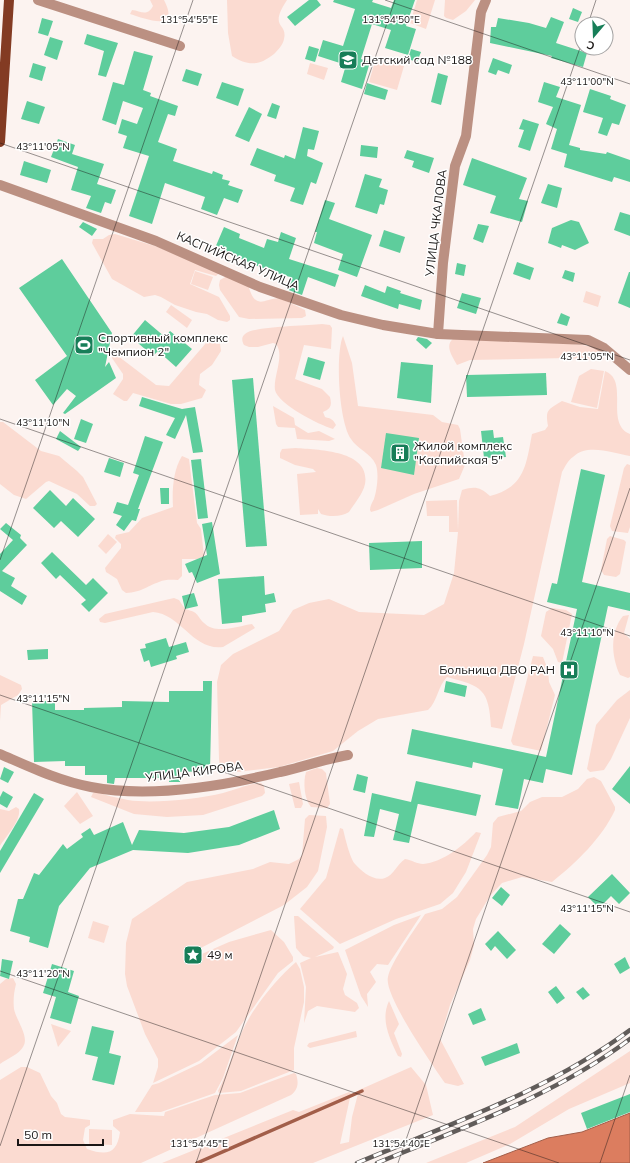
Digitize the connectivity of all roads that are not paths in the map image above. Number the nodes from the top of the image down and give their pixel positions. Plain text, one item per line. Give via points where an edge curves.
1 (9, 0) edge
2 (38, 0) edge
3 (486, 0) edge
4 (180, 46) dead end
5 (0, 142) edge
6 (0, 185) edge
7 (438, 334) junction
8 (630, 370) edge
9 (0, 754) edge
10 (348, 755) dead end

1 - 5 main road
2 - 4 street
3 - 7 street, УЛИЦА ЧКАЛОВА via 480,19 466,136 455,166 443,263
6 - 7 street, КАСПИЙСКАЯ УЛИЦА via 156,241 260,287 299,301 383,325
7 - 8 street, КАСПИЙСКАЯ УЛИЦА via 588,340 604,348
9 - 10 street, УЛИЦА КИРОВА via 61,779 104,789 142,792 234,782

